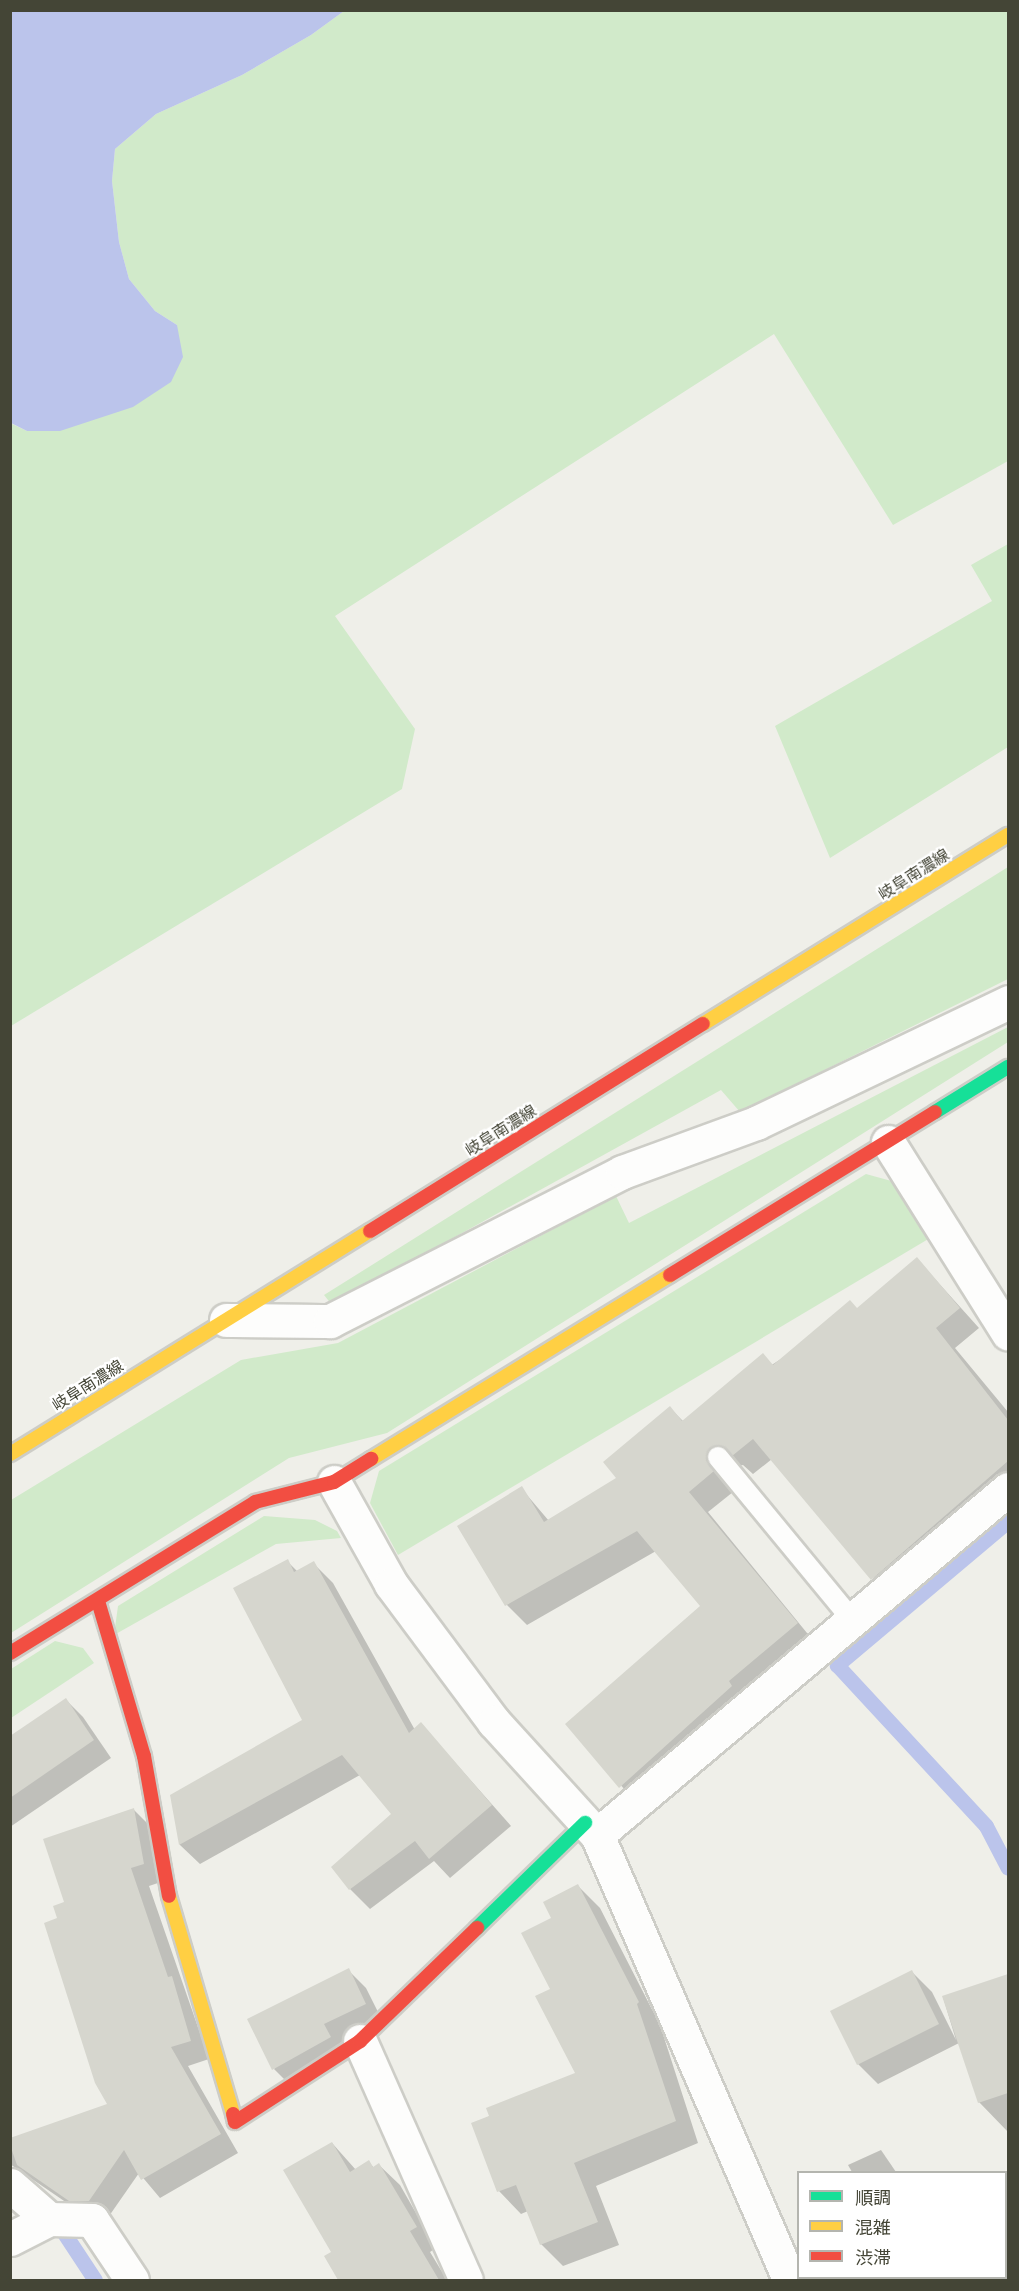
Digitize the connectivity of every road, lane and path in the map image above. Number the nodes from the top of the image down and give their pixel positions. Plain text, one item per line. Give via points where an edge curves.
1 (1008, 835) edge
2 (1008, 1002) edge
3 (1008, 1067) edge
4 (888, 1142) junction
5 (226, 1320) junction
6 (1008, 1333) edge
7 (10, 1454) edge
8 (718, 1457) dead end
9 (334, 1482) junction
10 (1008, 1489) edge
11 (98, 1601) junction
12 (854, 1622) junction
13 (10, 1653) edge
14 (591, 1829) junction
15 (360, 2041) junction
16 (10, 2185) edge
17 (49, 2219) junction
18 (10, 2239) edge
19 (132, 2280) edge
20 (466, 2280) edge
21 (790, 2280) edge

1 - 5 street, 岐阜南濃線
2 - 5 street via 756,1123 622,1172 330,1321
3 - 4 street
4 - 6 street
4 - 9 street
5 - 7 street, 岐阜南濃線
8 - 12 lane
9 - 11 street via 255,1502
9 - 14 street via 392,1584 494,1722
10 - 12 street
11 - 13 street
11 - 15 street via 144,1756 169,1898 235,2122
12 - 14 street
14 - 15 street
14 - 21 street
15 - 20 street
16 - 17 street
17 - 18 street
17 - 19 street via 92,2220

